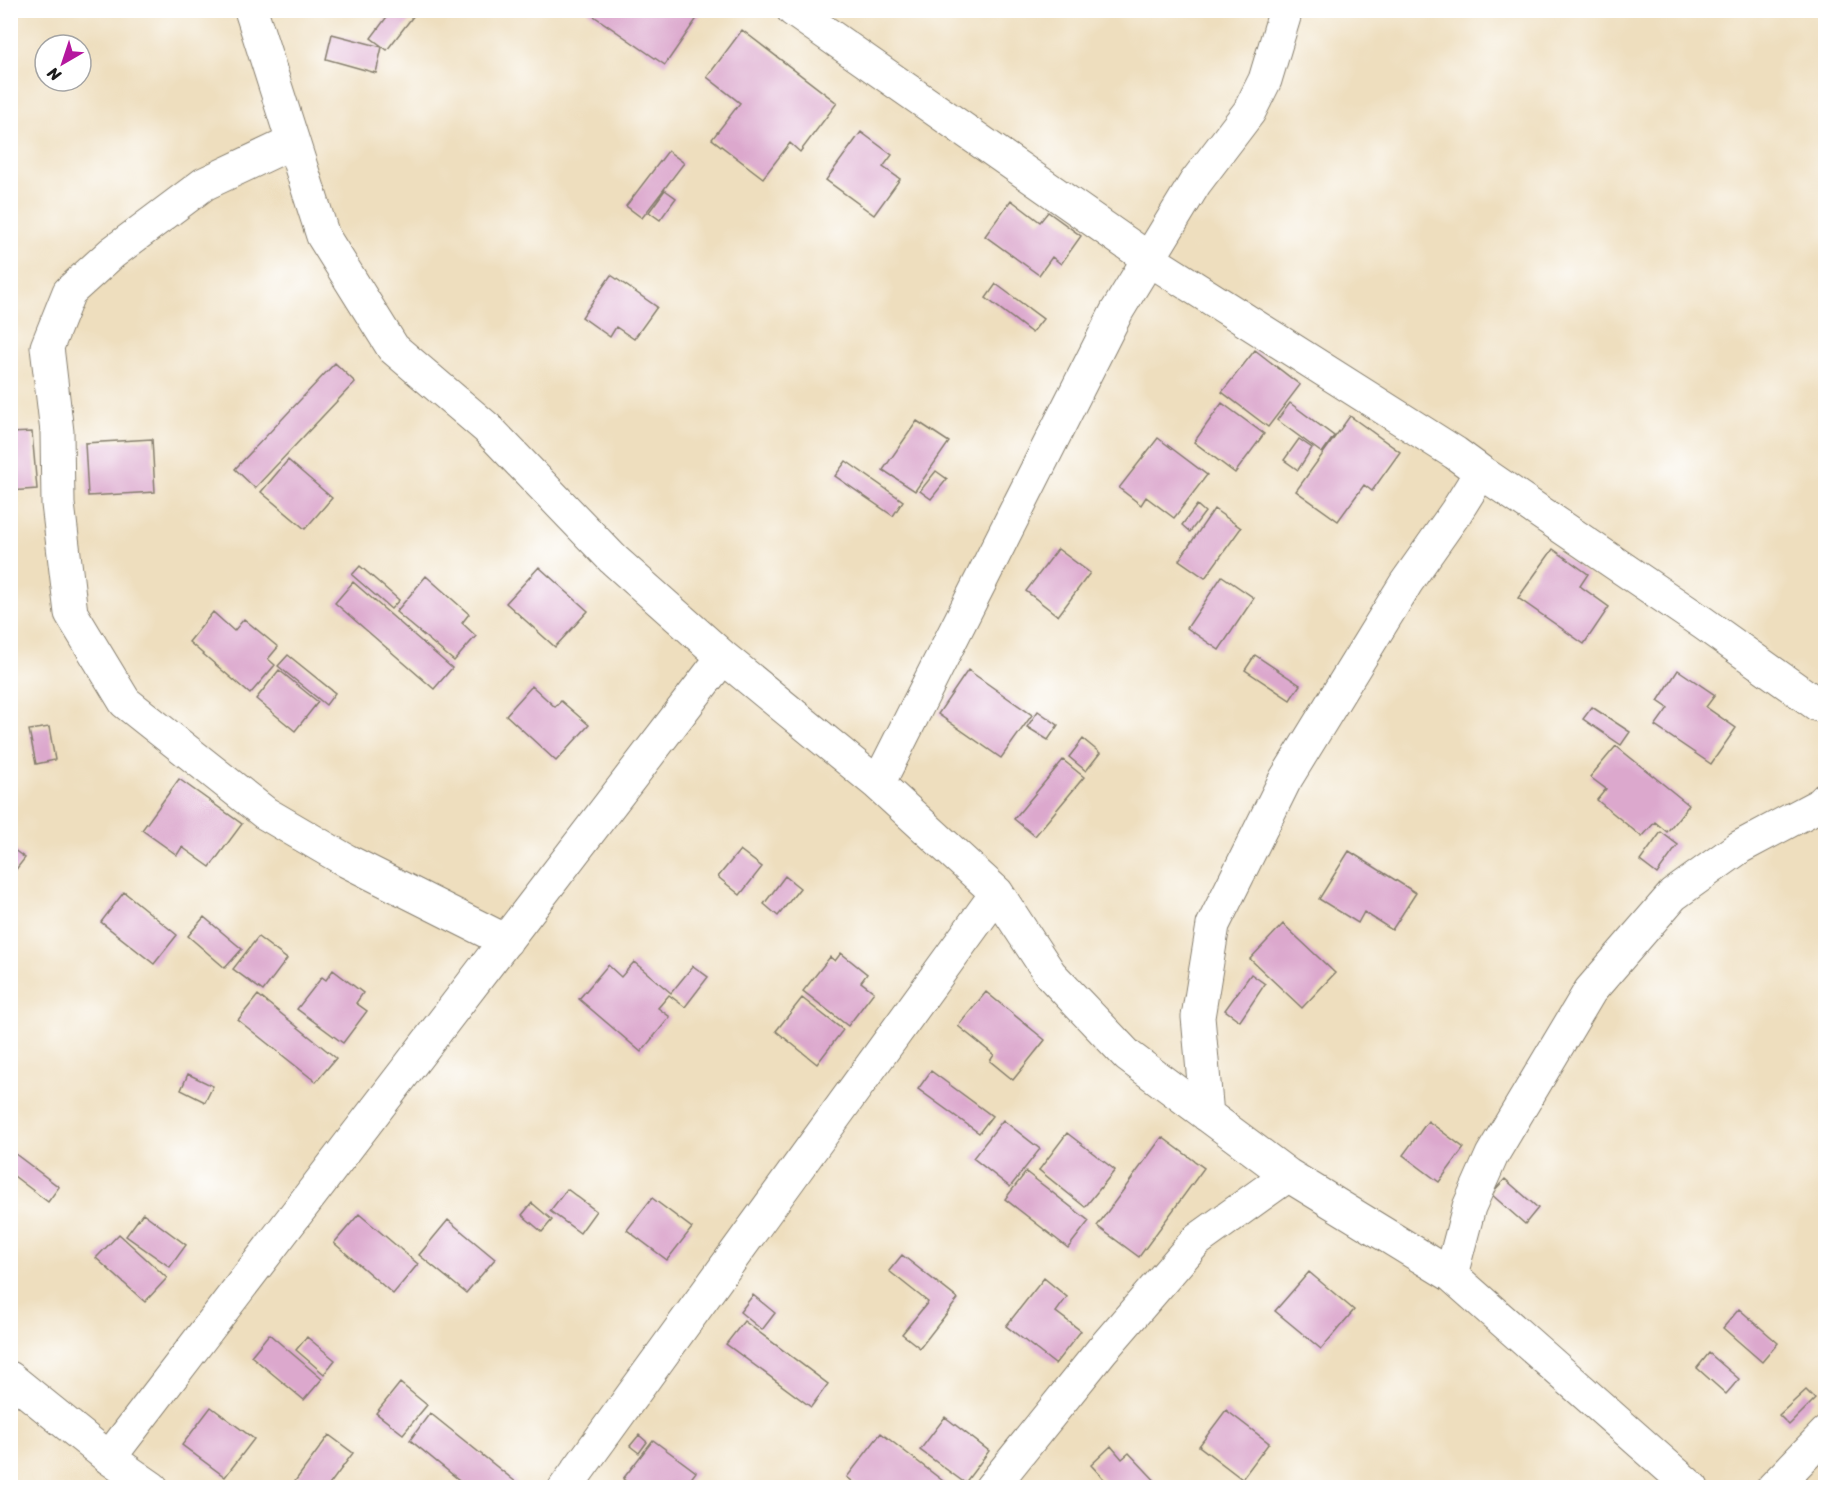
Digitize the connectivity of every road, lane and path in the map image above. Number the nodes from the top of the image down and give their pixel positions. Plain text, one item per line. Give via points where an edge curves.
1 (251, 10) edge
2 (793, 10) edge
3 (1286, 10) edge
4 (293, 142) junction
5 (1149, 259) junction
6 (1481, 472) junction
7 (723, 657) junction
8 (1826, 706) edge
9 (878, 784) junction
10 (1826, 799) edge
11 (997, 893) junction
12 (506, 941) junction
13 (1207, 1115) junction
14 (1288, 1175) junction
15 (1451, 1275) junction
16 (10, 1378) edge
17 (1826, 1433) edge
18 (110, 1458) junction
19 (152, 1488) edge
20 (565, 1488) edge
21 (991, 1488) edge
22 (1692, 1488) edge
23 (1773, 1488) edge

1 - 4 street
2 - 5 street
3 - 5 street via 1265,80 1249,112 1195,183
4 - 7 street via 323,236 393,348 488,429 613,559
4 - 12 street via 204,184 112,253 69,292 47,347 57,432 58,504 71,613 125,702 266,813 346,861
5 - 6 street
5 - 9 street via 1118,311
6 - 8 street via 1818,705
6 - 13 street via 1406,584 1286,780 1213,925 1198,1017
7 - 9 street
7 - 12 street
9 - 11 street
10 - 15 street via 1740,847 1673,895 1590,992 1492,1155 1470,1207
11 - 13 street via 1050,974 1128,1056
11 - 20 street
12 - 18 street
13 - 14 street
14 - 15 street
14 - 21 street via 1196,1241
15 - 22 street
16 - 18 street
17 - 23 street
18 - 19 street

